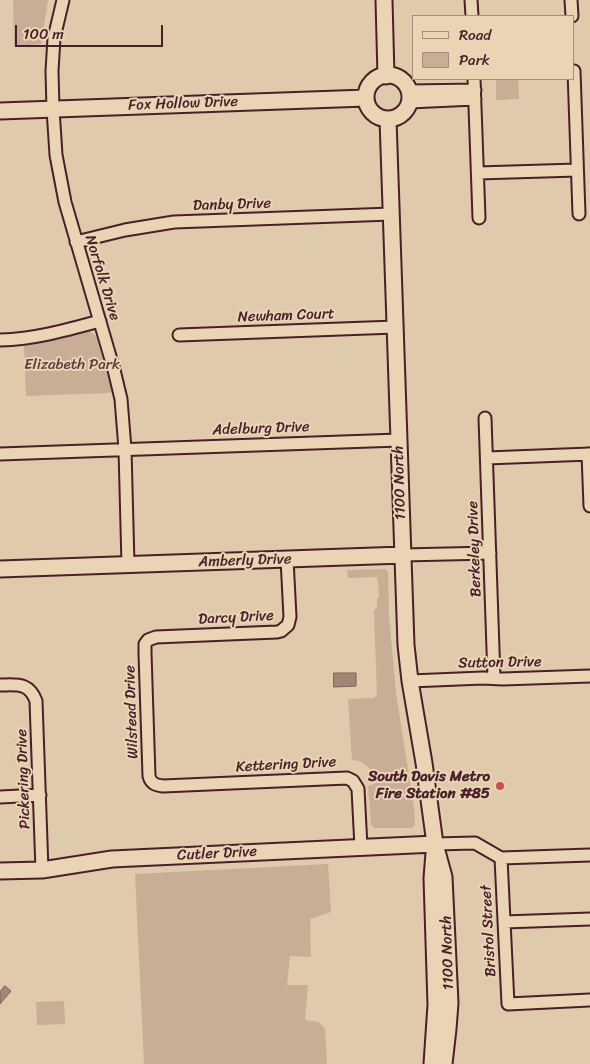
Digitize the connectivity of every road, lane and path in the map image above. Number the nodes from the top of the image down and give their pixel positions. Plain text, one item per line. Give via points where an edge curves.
1 (63, 0) edge
2 (384, 0) edge
3 (471, 0) edge
4 (571, 0) edge
5 (472, 15) edge
6 (572, 15) edge
7 (386, 76) junction
8 (574, 80) edge
9 (475, 89) edge
10 (409, 97) junction
11 (366, 98) junction
12 (53, 109) junction
13 (0, 111) edge
14 (388, 120) junction
15 (577, 170) junction
16 (478, 173) junction
17 (391, 214) junction
18 (579, 214) dead end
19 (479, 218) dead end
20 (76, 242) junction
21 (100, 321) junction
22 (395, 327) junction
23 (179, 335) dead end
24 (0, 340) edge
25 (485, 418) dead end
26 (399, 440) junction
27 (125, 449) junction
28 (0, 454) edge
29 (589, 454) edge
30 (486, 458) junction
31 (590, 506) edge
32 (490, 553) junction
33 (403, 556) junction
34 (287, 559) junction
35 (128, 565) junction
36 (0, 569) edge
37 (148, 640) joint
38 (590, 676) edge
39 (494, 678) junction
40 (410, 681) junction
41 (0, 685) edge
42 (152, 783) joint
43 (40, 795) junction
44 (0, 797) edge
45 (435, 844) junction
46 (361, 847) junction
47 (590, 855) edge
48 (501, 858) junction
49 (42, 870) junction
50 (0, 871) edge
51 (590, 919) edge
52 (504, 922) junction
53 (590, 1000) edge
54 (432, 1064) edge
55 (444, 1064) edge

1 - 12 street, Norfolk Drive via 53,54
2 - 7 street
3 - 5 street
4 - 6 street
7 - 10 street via 400,80 407,87
7 - 11 street via 368,87
8 - 15 street
9 - 10 street
9 - 16 street
10 - 14 street via 404,113
11 - 12 street, Fox Hollow Drive
11 - 14 street via 372,113
12 - 13 street, Fox Hollow Drive
12 - 20 street, Norfolk Drive via 58,170
14 - 17 street, 1100 North
15 - 16 street
15 - 18 street
16 - 19 street
17 - 20 street, Danby Drive via 174,222
17 - 22 street, 1100 North
20 - 21 street, Norfolk Drive
21 - 24 street via 41,336
21 - 27 street, Norfolk Drive via 122,399
22 - 23 street, Newham Court
22 - 26 street, 1100 North
25 - 30 street, Berkeley Drive
26 - 27 street, Adelburg Drive
26 - 33 street, 1100 North
27 - 28 street, Adelburg Drive
27 - 35 street, Norfolk Drive
29 - 30 street
29 - 31 street
30 - 32 street, Berkeley Drive
32 - 33 street, Amberly Drive
32 - 39 street, Berkeley Drive
33 - 34 street, Amberly Drive
33 - 40 street, 1100 North
34 - 35 street, Amberly Drive
34 - 37 street, Darcy Drive via 290,618 282,631
35 - 36 street, Amberly Drive
37 - 42 street, Wilstead Drive via 145,653
38 - 39 street, Sutton Drive
39 - 40 street, Sutton Drive
40 - 45 street, 1100 North
41 - 43 street, Pickering Drive via 24,686 34,695
42 - 46 street, Kettering Drive via 163,786 347,778 358,789
43 - 44 street
43 - 49 street, Pickering Drive
45 - 46 street, Cutler Drive
45 - 48 street via 475,842
45 - 54 street, 1100 North via 432,878 436,1020
45 - 55 street, 1100 North via 444,877 450,1003
46 - 49 street, Cutler Drive via 112,859
47 - 48 street
48 - 52 street, Bristol Street
49 - 50 street, Cutler Drive
51 - 52 street
52 - 53 street, Bristol Street via 508,1004

